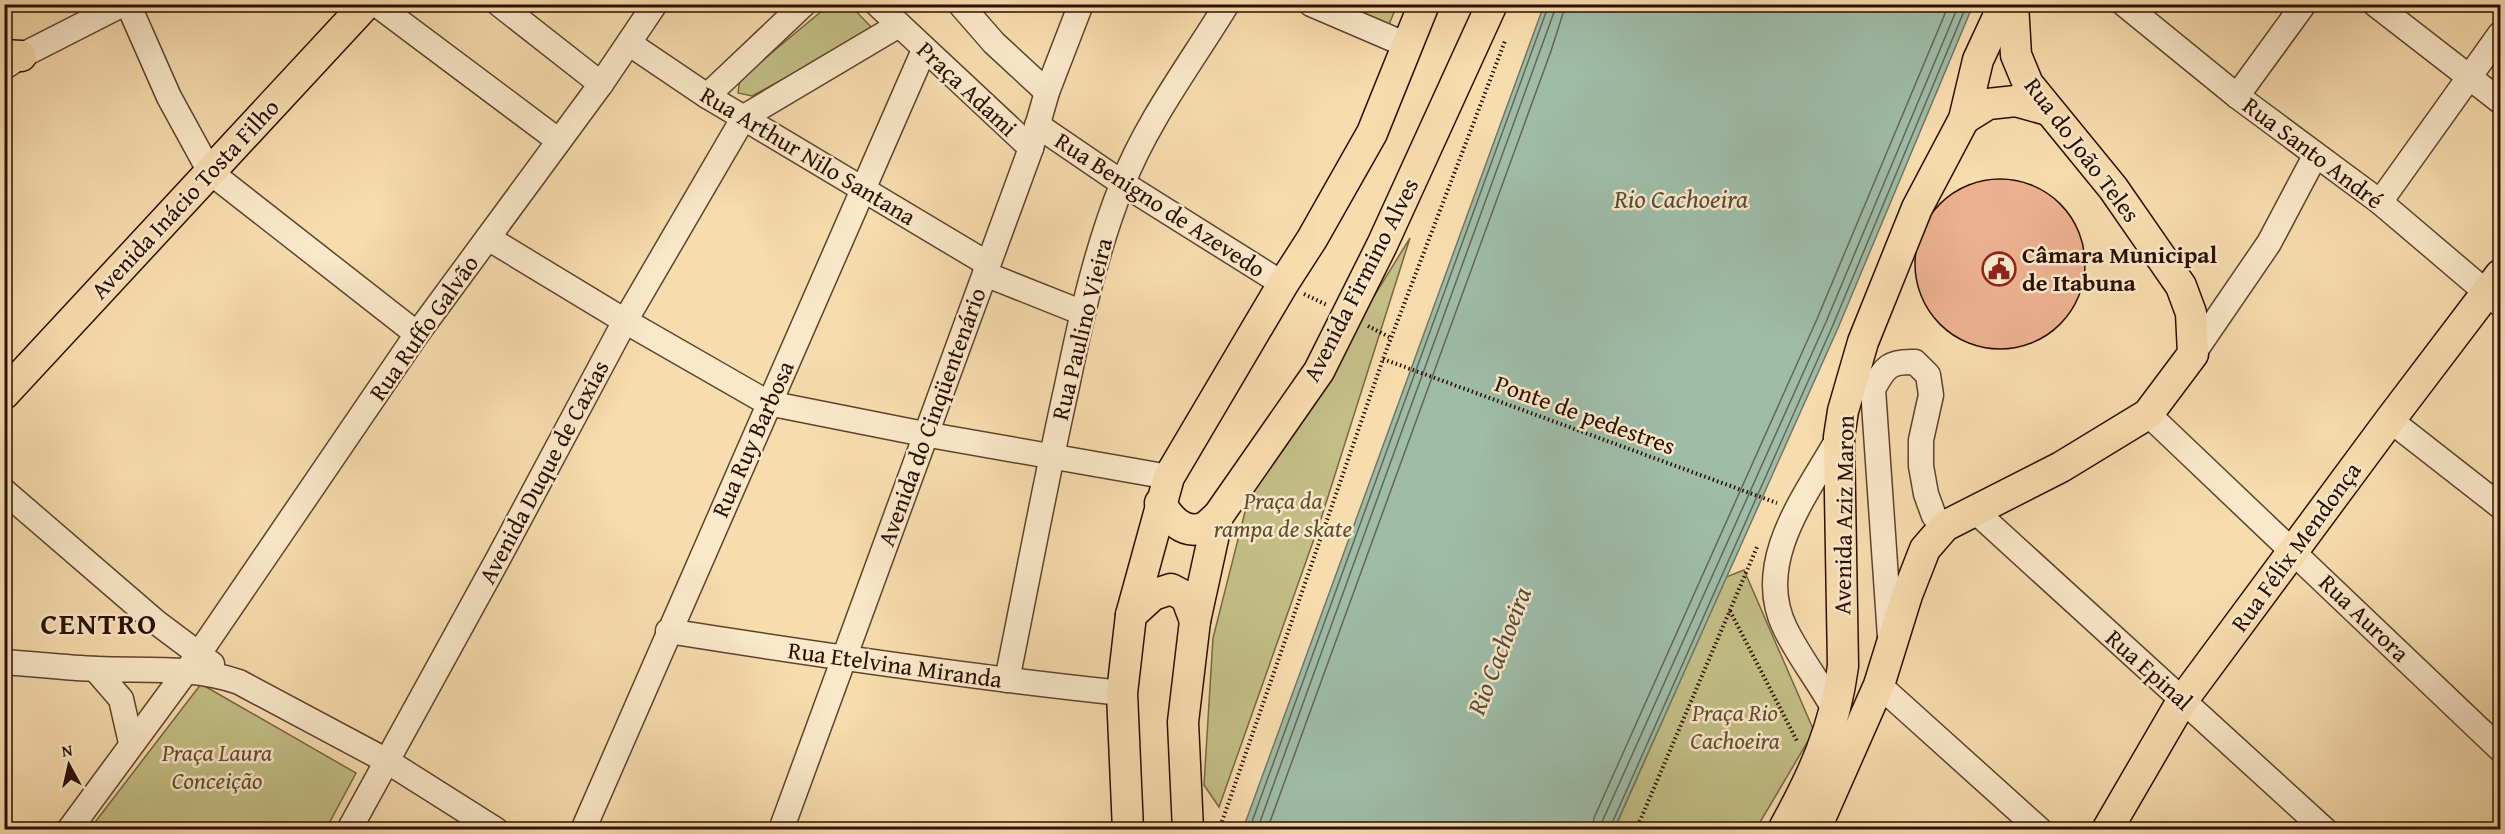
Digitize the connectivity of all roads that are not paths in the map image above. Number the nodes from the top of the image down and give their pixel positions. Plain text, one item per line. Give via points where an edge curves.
1 (123, 4) edge
2 (128, 4) edge
3 (366, 4) edge
4 (376, 4) edge
5 (499, 4) edge
6 (655, 4) edge
7 (804, 4) edge
8 (877, 4) edge
9 (960, 4) edge
10 (1081, 4) edge
11 (1227, 4) edge
12 (1311, 4) edge
13 (1424, 4) edge
14 (1492, 4) edge
15 (2004, 4) edge
16 (2013, 4) edge
17 (2124, 4) edge
18 (2304, 4) edge
19 (2375, 4) edge
20 (899, 25) junction
21 (2500, 34) edge
22 (630, 44) junction
23 (1408, 46) junction
24 (924, 50) junction
25 (10, 59) edge
26 (2469, 76) junction
27 (601, 84) junction
28 (1047, 92) junction
29 (707, 96) junction
30 (2237, 96) junction
31 (2500, 101) edge
32 (2049, 110) junction
33 (744, 117) junction
34 (1964, 119) junction
35 (1034, 136) junction
36 (560, 141) junction
37 (2315, 156) junction
38 (210, 172) junction
39 (1122, 183) junction
40 (864, 190) junction
41 (2380, 202) junction
42 (488, 238) junction
43 (986, 269) junction
44 (1282, 284) junction
45 (2496, 291) edge
46 (1083, 313) junction
47 (625, 321) junction
48 (417, 334) junction
49 (2193, 354) junction
50 (4, 394) edge
51 (768, 403) junction
52 (2148, 414) junction
53 (2390, 420) junction
54 (924, 434) junction
55 (1839, 437) junction
56 (1052, 455) junction
57 (1164, 490) junction
58 (4, 491) edge
59 (2500, 506) edge
60 (1974, 510) junction
61 (1218, 516) junction
62 (1945, 526) junction
63 (2294, 550) junction
64 (1131, 615) junction
65 (1195, 621) junction
66 (156, 622) junction
67 (668, 631) junction
68 (1891, 642) junction
69 (844, 659) junction
70 (4, 662) edge
71 (192, 663) junction
72 (95, 669) junction
73 (145, 670) junction
74 (1007, 680) junction
75 (1879, 685) junction
76 (1122, 693) junction
77 (2182, 701) junction
78 (1835, 711) junction
79 (131, 743) junction
80 (2500, 749) edge
81 (387, 761) junction
82 (69, 830) edge
83 (349, 830) edge
84 (496, 830) edge
85 (582, 830) edge
86 (781, 830) edge
87 (1128, 830) edge
88 (1188, 830) edge
89 (1783, 830) edge
90 (1815, 830) edge
91 (2040, 830) edge
92 (2107, 830) edge
93 (2325, 830) edge

1 - 25 street
2 - 38 street via 169,97
3 - 38 main road, Avenida Inácio Tosta Filho
4 - 36 street
5 - 27 street
6 - 22 street, Rua Ruffo Galvão
7 - 29 street
8 - 20 street, Praça Adami
9 - 28 street via 994,43
10 - 28 street, Avenida do Cinqüentenário
11 - 39 street, Rua Paulino Vieira via 1143,140
12 - 23 street
13 - 23 main road
14 - 61 main road, Avenida Firmino Alves via 1382,245 1319,371
15 - 34 main road, Avenida Aziz Maron via 1978,60
16 - 32 main road, Rua do João Teles via 2016,55 2028,84
17 - 30 street, Rua Santo André
18 - 30 street
19 - 26 street
20 - 24 street, Praça Adami
20 - 33 street
21 - 26 street
22 - 27 street, Rua Ruffo Galvão
22 - 29 street, Rua Arthur Nilo Santana
23 - 44 main road via 1372,133
24 - 35 street, Praça Adami
24 - 40 street, Rua Ruy Barbosa
26 - 31 street
26 - 41 street
27 - 36 street, Rua Ruffo Galvão
28 - 35 street, Avenida do Cinqüentenário
29 - 33 street, Rua Arthur Nilo Santana
30 - 37 street, Rua Santo André
32 - 34 main road via 2016,101 1988,104
32 - 49 main road, Rua do João Teles via 2113,188 2181,286 2191,313
33 - 40 street, Rua Arthur Nilo Santana
33 - 47 street, Avenida Duque de Caxias
34 - 55 main road, Avenida Aziz Maron via 1917,208 1863,342
35 - 39 street, Rua Benigno de Azevedo
35 - 43 street, Avenida do Cinqüentenário
36 - 42 street, Rua Ruffo Galvão
37 - 41 street, Rua Santo André
37 - 49 street via 2269,243
38 - 48 street
38 - 50 main road, Avenida Inácio Tosta Filho
39 - 44 street, Rua Benigno de Azevedo
39 - 46 street, Rua Paulino Vieira
40 - 43 street, Rua Arthur Nilo Santana
40 - 51 street, Rua Ruy Barbosa
41 - 45 street, Rua Santo André
42 - 47 street
42 - 48 street, Rua Ruffo Galvão
43 - 46 street, Rua Arthur Nilo Santana
43 - 54 street, Avenida do Cinqüentenário
44 - 57 main road
45 - 53 main road, Rua Félix Mendonça
46 - 56 street, Rua Paulino Vieira
47 - 51 street
47 - 81 street, Avenida Duque de Caxias
48 - 71 street, Rua Ruffo Galvão
49 - 52 main road
51 - 54 street
51 - 67 street, Rua Ruy Barbosa
52 - 60 main road via 2061,467
52 - 63 street, Rua Aurora
53 - 59 street
53 - 63 main road, Rua Félix Mendonça
54 - 56 street
54 - 69 street, Avenida do Cinqüentenário
55 - 78 main road, Avenida Aziz Maron via 1843,666
55 - 78 street via 1779,550 1774,587 1784,627
56 - 57 street
56 - 74 street, Rua Paulino Vieira
57 - 61 main road via 1172,521 1185,528 1203,528
57 - 64 main road
58 - 66 street
60 - 62 main road
60 - 77 street, Rua Epinal
61 - 65 main road, Avenida Firmino Alves
62 - 68 main road via 1925,549
62 - 68 street via 1934,516 1921,466 1921,440 1931,395 1928,375 1915,362 1897,361 1883,370 1873,389
63 - 77 main road, Rua Félix Mendonça
63 - 80 street, Rua Aurora
64 - 65 main road via 1153,595 1171,589 1186,597
64 - 76 main road
65 - 88 main road, Avenida Firmino Alves via 1183,722
66 - 71 street
66 - 73 street via 158,652
67 - 69 street, Rua Etelvina Miranda
67 - 85 street, Rua Ruy Barbosa
68 - 75 main road
69 - 74 street, Rua Etelvina Miranda
69 - 86 street, Avenida do Cinqüentenário
70 - 72 street
71 - 73 street
71 - 79 street, Rua Ruffo Galvão
71 - 81 street via 239,682
72 - 73 street
72 - 79 street via 122,699
74 - 76 street, Rua Etelvina Miranda
75 - 90 main road
75 - 91 street
76 - 87 main road
77 - 92 main road, Rua Félix Mendonça
77 - 93 street, Rua Epinal
78 - 89 main road, Avenida Aziz Maron via 1815,770
79 - 82 street, Rua Ruffo Galvão
81 - 83 street, Avenida Duque de Caxias
81 - 84 street

